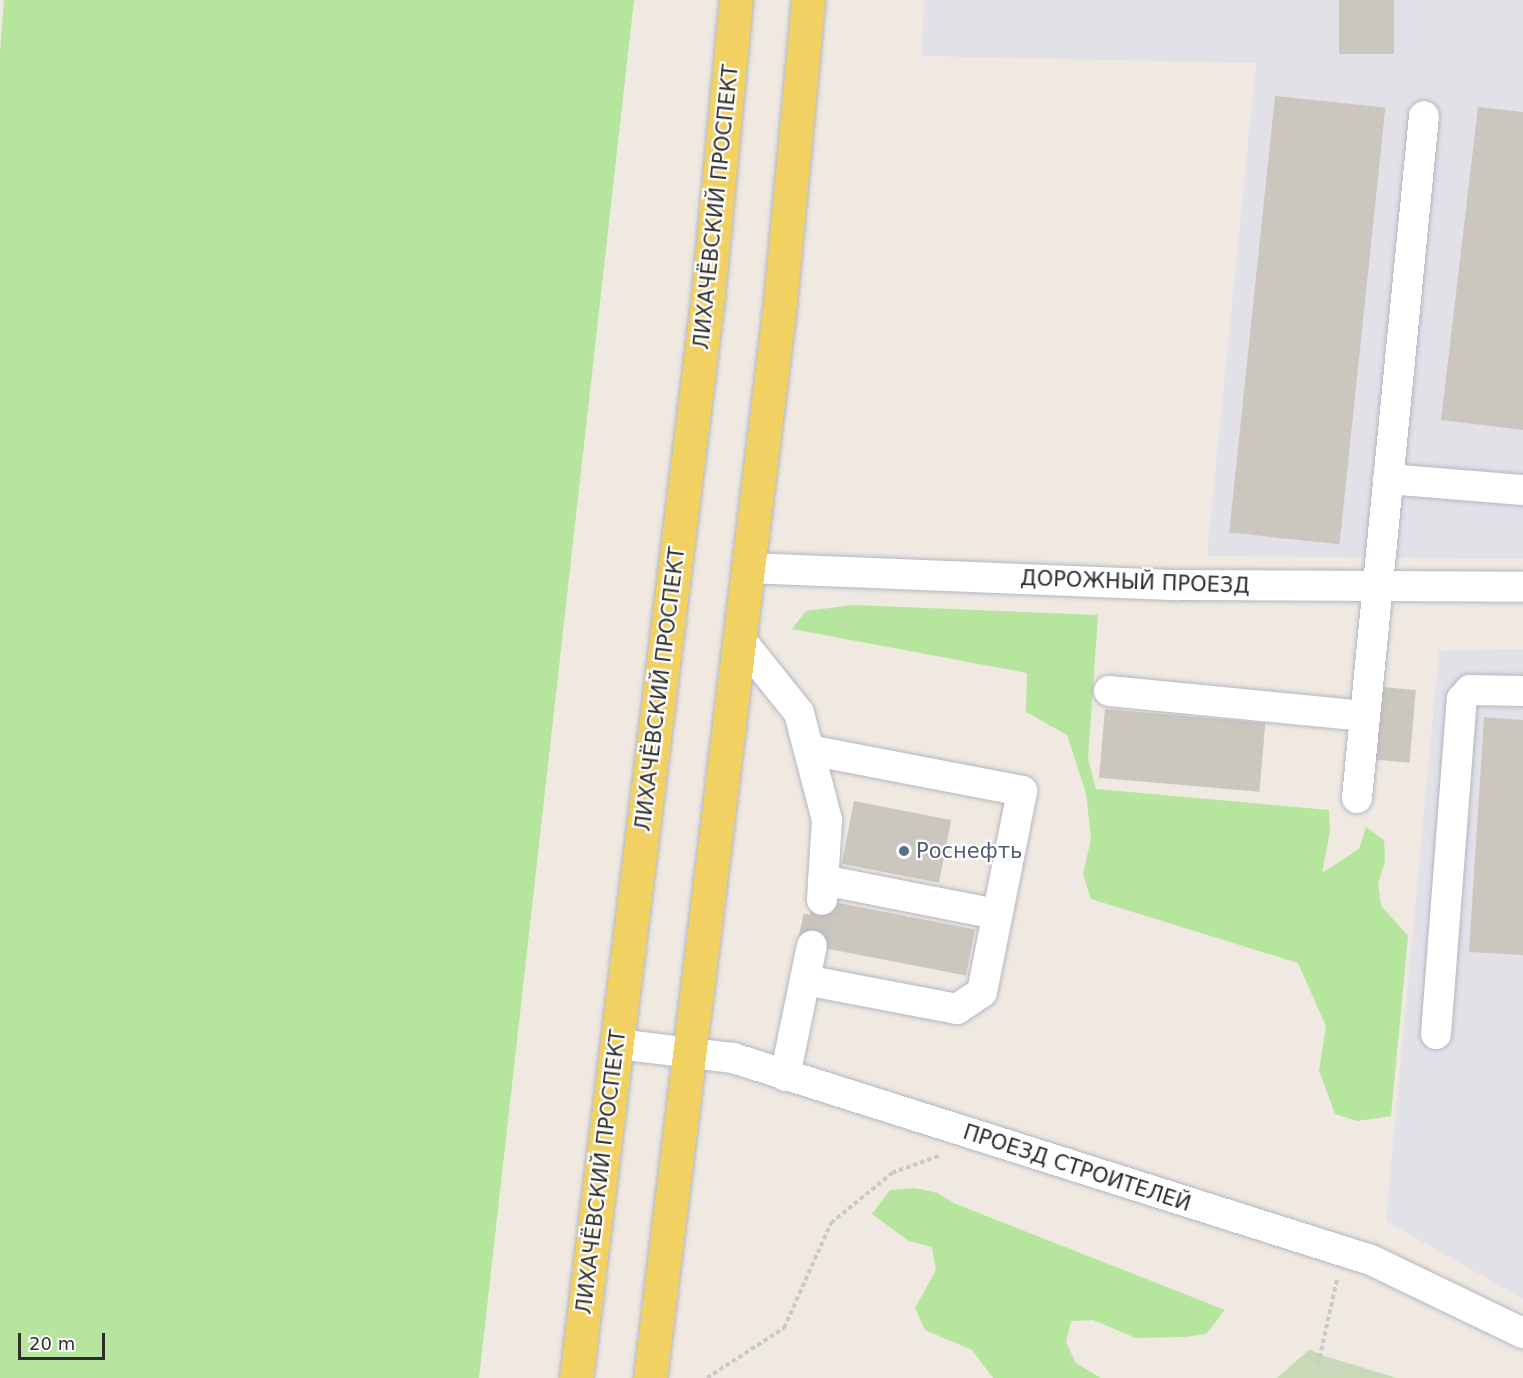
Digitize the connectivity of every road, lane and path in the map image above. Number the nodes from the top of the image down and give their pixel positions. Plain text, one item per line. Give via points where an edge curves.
1 (736, 0) edge
2 (808, 0) edge
3 (1424, 116) dead end
4 (1388, 479) junction
5 (1523, 490) edge
6 (748, 568) junction
7 (1379, 586) junction
8 (1523, 587) edge
9 (739, 638) junction
10 (1523, 691) edge
11 (1109, 692) dead end
12 (1365, 716) junction
13 (809, 750) junction
14 (1357, 798) dead end
15 (998, 914) junction
16 (813, 946) tunnel mouth
17 (805, 980) junction
18 (1436, 1034) dead end
19 (617, 1044) junction
20 (689, 1052) junction
21 (785, 1076) junction
22 (986, 1139) junction
23 (1343, 1252) junction
24 (1523, 1333) edge
25 (1318, 1365) dead end
26 (576, 1378) edge
27 (650, 1378) edge
28 (706, 1378) edge

1 - 19 main road, ЛИХАЧЁВСКИЙ ПРОСПЕКТ via 708,295
2 - 6 main road via 781,291
3 - 4 street
4 - 5 street
4 - 7 street
6 - 7 street, ДОРОЖНЫЙ ПРОЕЗД via 1178,585
6 - 9 main road
7 - 8 street, ДОРОЖНЫЙ ПРОЕЗД
7 - 12 street
9 - 13 street via 799,713
9 - 20 main road
10 - 18 street via 1470,690 1462,699
11 - 12 street
12 - 14 street
13 - 15 street via 827,820 823,890
13 - 15 street via 1022,790
15 - 17 street via 982,992 957,1009
16 - 17 street
17 - 21 street
19 - 20 street, ПРОЕЗД СТРОИТЕЛЕЙ
19 - 26 main road, ЛИХАЧЁВСКИЙ ПРОСПЕКТ
20 - 21 street, ПРОЕЗД СТРОИТЕЛЕЙ via 733,1058
20 - 27 main road
21 - 22 street, ПРОЕЗД СТРОИТЕЛЕЙ
22 - 23 street, ПРОЕЗД СТРОИТЕЛЕЙ
22 - 28 path via 892,1173 831,1223 784,1328
23 - 24 street, ПРОЕЗД СТРОИТЕЛЕЙ via 1371,1260
23 - 25 path

